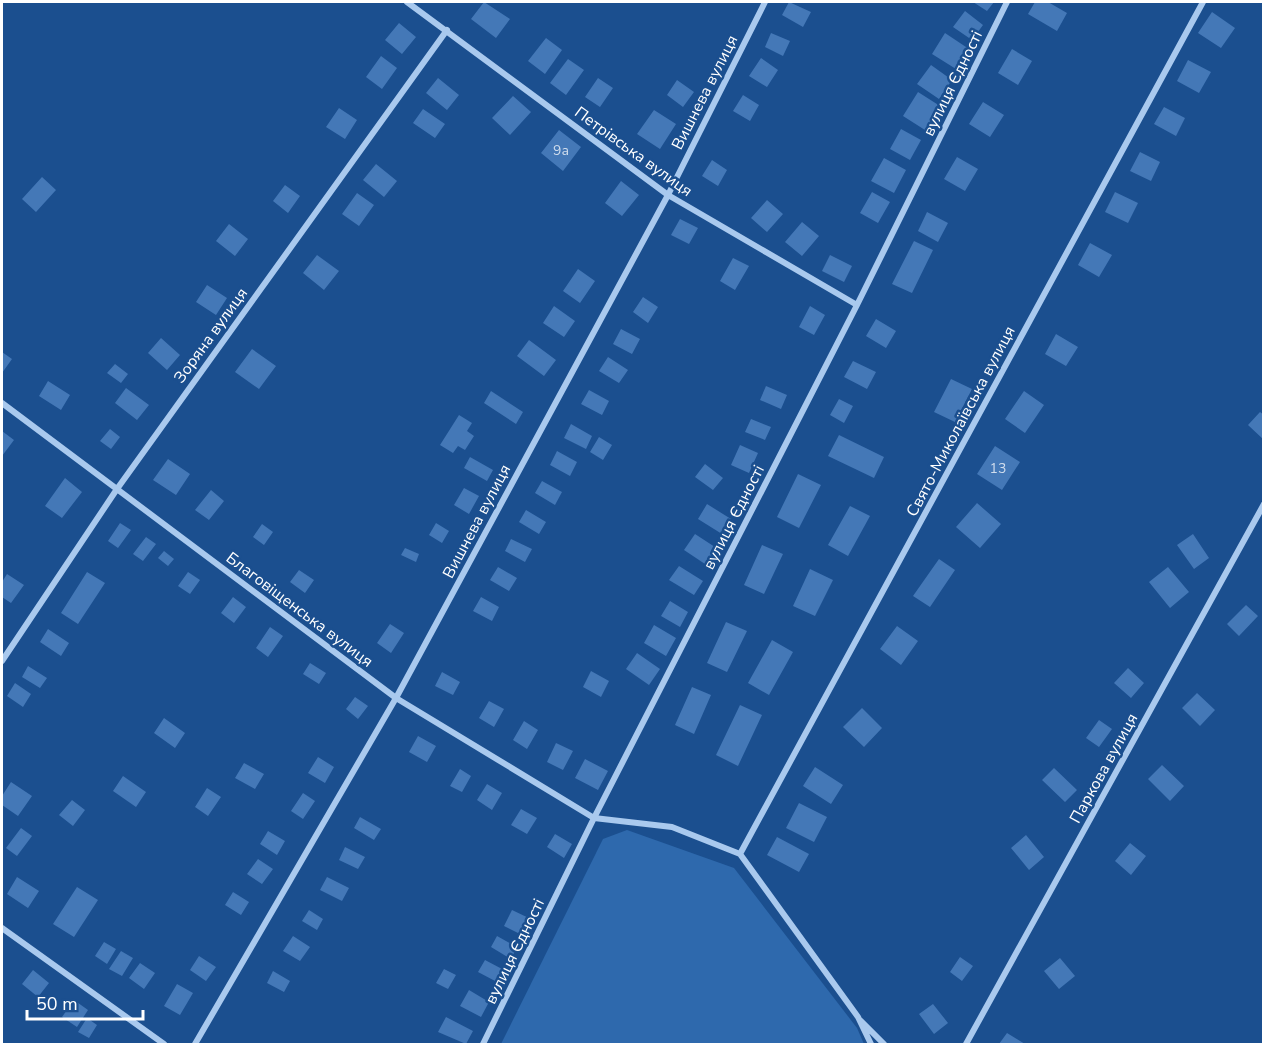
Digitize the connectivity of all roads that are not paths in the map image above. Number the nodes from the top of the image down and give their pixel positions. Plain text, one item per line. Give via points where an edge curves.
1 (408, 2) edge
2 (765, 2) edge
3 (1007, 2) edge
4 (1203, 2) edge
5 (447, 30) junction
6 (668, 195) junction
7 (857, 305) junction
8 (2, 403) edge
9 (117, 489) junction
10 (1263, 504) edge
11 (2, 661) edge
12 (396, 698) junction
13 (594, 818) junction
14 (740, 854) junction
15 (2, 928) edge
16 (858, 1017) junction
17 (164, 1044) edge
18 (195, 1044) edge
19 (483, 1044) edge
20 (871, 1044) edge
21 (884, 1044) edge
22 (966, 1044) edge

1 - 5 street, Петрівська вулиця
2 - 6 street, Вишнева вулиця
3 - 7 street, вулиця Єдності
4 - 14 street, Свято-Миколаївська вулиця
5 - 6 street, Петрівська вулиця
5 - 9 street, Зоряна вулиця
6 - 7 street, Петрівська вулиця
6 - 12 street, Вишнева вулиця
7 - 13 street, вулиця Єдності
8 - 9 street, Благовіщенська вулиця
9 - 11 street, Зоряна вулиця
9 - 12 street, Благовіщенська вулиця
10 - 22 street, Паркова вулиця
12 - 13 street, Благовіщенська вулиця
12 - 18 street, Вишнева вулиця
13 - 14 street via 672,827
13 - 19 street, вулиця Єдності
14 - 16 street
15 - 17 street
16 - 20 street
16 - 21 street

